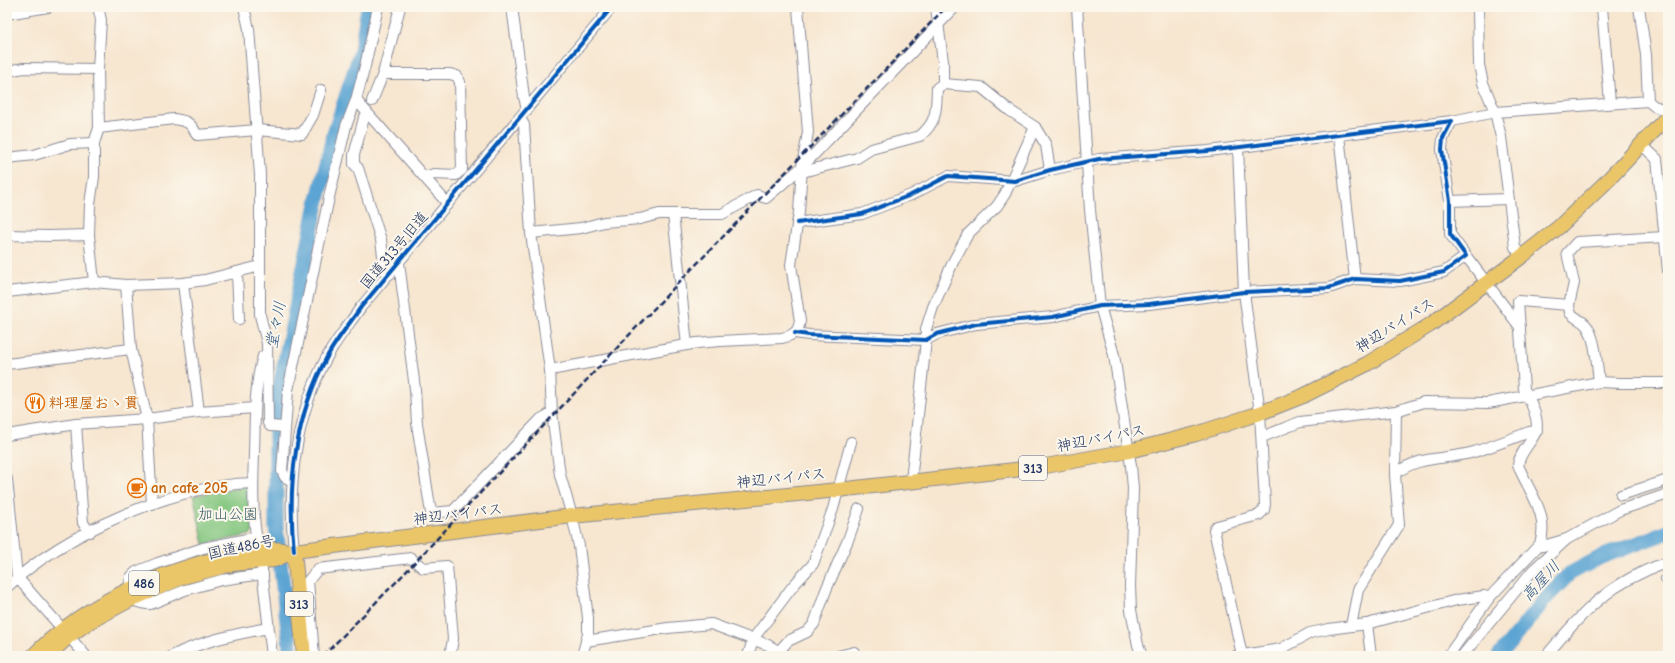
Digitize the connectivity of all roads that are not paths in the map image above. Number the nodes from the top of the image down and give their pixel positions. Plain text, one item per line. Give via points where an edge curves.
1 (48, 7) edge
2 (98, 7) edge
3 (244, 7) edge
4 (384, 7) edge
5 (400, 7) edge
6 (512, 7) edge
7 (612, 7) edge
8 (798, 7) edge
9 (936, 7) edge
10 (955, 7) edge
11 (1077, 7) edge
12 (1478, 7) edge
13 (1602, 7) edge
14 (1639, 7) edge
15 (377, 12) edge
16 (7, 14) edge
17 (938, 24) junction
18 (98, 69) junction
19 (7, 71) edge
20 (383, 74) junction
21 (943, 84) junction
22 (321, 90) dead end
23 (356, 100) junction
24 (372, 101) dead end
25 (1648, 101) junction
26 (1610, 103) junction
27 (527, 110) junction
28 (1668, 111) edge
29 (1495, 112) junction
30 (1668, 116) edge
31 (364, 118) dead end
32 (520, 118) junction
33 (1452, 121) junction
34 (1036, 127) junction
35 (99, 128) junction
36 (257, 130) junction
37 (1339, 135) junction
38 (94, 143) junction
39 (1642, 144) junction
40 (1238, 147) junction
41 (7, 158) edge
42 (1088, 162) junction
43 (802, 170) junction
44 (1050, 170) junction
45 (425, 177) junction
46 (1011, 180) junction
47 (1508, 199) junction
48 (1450, 201) junction
49 (448, 204) junction
50 (673, 214) junction
51 (797, 223) junction
52 (531, 233) junction
53 (7, 234) edge
54 (89, 235) junction
55 (1665, 237) junction
56 (1466, 256) junction
57 (1521, 257) junction
58 (399, 263) junction
59 (260, 266) junction
60 (1668, 271) edge
61 (237, 272) junction
62 (390, 274) junction
63 (1355, 279) junction
64 (94, 282) junction
65 (183, 283) junction
66 (1486, 283) junction
67 (126, 285) junction
68 (7, 292) edge
69 (1244, 292) junction
70 (1569, 304) junction
71 (1100, 306) junction
72 (239, 319) dead end
73 (1520, 327) junction
74 (795, 333) junction
75 (926, 340) junction
76 (267, 343) junction
77 (687, 345) junction
78 (131, 349) junction
79 (7, 364) edge
80 (550, 370) junction
81 (1598, 382) junction
82 (1668, 383) edge
83 (1528, 395) junction
84 (255, 408) junction
85 (1396, 411) junction
86 (199, 412) junction
87 (552, 413) junction
88 (1260, 414) junction
89 (147, 419) junction
90 (76, 424) junction
91 (285, 427) junction
92 (1536, 431) junction
93 (7, 435) edge
94 (1262, 437) junction
95 (851, 442) dead end
96 (1130, 451) junction
97 (1395, 474) junction
98 (7, 479) edge
99 (1668, 480) edge
100 (292, 481) junction
101 (911, 482) junction
102 (254, 483) junction
103 (838, 490) junction
104 (1668, 494) edge
105 (1622, 495) dead end
106 (152, 504) junction
107 (859, 509) dead end
108 (572, 516) junction
109 (90, 532) junction
110 (1566, 539) junction
111 (1540, 544) junction
112 (282, 553) junction
113 (1668, 562) edge
114 (17, 577) junction
115 (7, 586) edge
116 (130, 594) junction
117 (1489, 598) junction
118 (1367, 624) junction
119 (1351, 626) junction
120 (268, 628) junction
121 (66, 633) junction
122 (753, 639) junction
123 (586, 641) junction
124 (781, 654) edge
125 (1239, 655) edge
126 (33, 656) edge
127 (48, 656) edge
128 (86, 656) edge
129 (174, 656) edge
130 (272, 656) edge
131 (304, 656) edge
132 (314, 656) edge
133 (450, 656) edge
134 (582, 656) edge
135 (748, 656) edge
136 (838, 656) edge
137 (855, 656) edge
138 (1142, 656) edge
139 (1371, 656) edge
140 (1448, 656) edge
141 (1462, 656) edge
142 (1546, 656) edge

1 - 16 street
2 - 18 street via 101,20
3 - 36 street via 249,29
4 - 15 street via 380,14
5 - 20 street
6 - 27 street
7 - 27 street, 国道313号旧道
8 - 43 street via 808,132
9 - 17 street
10 - 17 street
11 - 42 street
12 - 29 street via 1479,65 1483,83
13 - 26 street
14 - 25 street via 1646,55
15 - 23 street
17 - 21 street
17 - 43 street
18 - 19 street via 24,68
18 - 35 street
20 - 24 street
20 - 45 street via 450,74 457,76 460,82 462,170 456,175 434,174
21 - 34 street via 981,87 1009,110
21 - 43 street via 938,88 935,119 920,136 871,149 857,158
22 - 36 street via 313,115 302,134
23 - 45 street
23 - 91 street via 346,126 315,260 288,390
25 - 26 street
25 - 28 street
26 - 29 street
27 - 32 street, 国道313号旧道
29 - 33 street
29 - 47 street via 1501,137
30 - 39 highway, 神辺バイパス / 313
31 - 62 street via 354,164 358,168 380,240 385,271
32 - 49 street, 国道313号旧道
32 - 52 street via 524,125
33 - 37 street
33 - 48 street via 1443,138 1442,150
34 - 44 street via 1046,145
34 - 46 street
35 - 36 street via 174,119 192,125 197,135
35 - 38 street
36 - 59 street via 260,175
37 - 40 street
37 - 63 street
38 - 41 street via 70,144 34,155
38 - 54 street
39 - 55 street via 1657,159
39 - 57 highway, 神辺バイパス / 313 via 1559,227
40 - 42 street
40 - 69 street
42 - 44 street
42 - 71 street
43 - 50 street via 766,198 757,195 722,214
43 - 51 street
44 - 46 street
45 - 49 street
46 - 51 street via 948,176 911,195 862,214
46 - 75 street via 997,206 968,234 953,262 933,307 926,329
47 - 48 street
47 - 57 street via 1515,247
48 - 56 street via 1450,234
49 - 58 street, 国道313号旧道
50 - 52 street
50 - 77 street
51 - 74 street via 791,265 800,321
52 - 80 street
53 - 54 street
54 - 64 street
55 - 60 street
55 - 70 street via 1577,242 1567,253 1574,283
56 - 63 street via 1444,272 1400,281
56 - 66 street
57 - 66 highway, 神辺バイパス / 313
58 - 62 street, 国道313号旧道
58 - 87 street via 416,389 417,424 431,513 453,511 541,419
59 - 61 street
59 - 76 street via 260,315
61 - 65 street
61 - 72 street
62 - 100 street, 国道313号旧道 via 361,307 326,361 314,386 304,413
63 - 69 street via 1328,288
64 - 67 street
64 - 68 street
65 - 67 street
65 - 86 street
66 - 73 street
66 - 88 highway, 神辺バイパス / 313 via 1430,325 1367,364
67 - 78 street
69 - 71 street via 1149,304
69 - 88 street
70 - 73 street via 1518,301
70 - 81 street via 1570,313 1586,325 1590,335 1596,354
71 - 75 street via 1053,317 976,324 937,334
71 - 96 street via 1114,355
73 - 83 street via 1524,389
74 - 75 street
74 - 77 street via 782,338 720,340
75 - 101 street
76 - 84 street via 258,373
76 - 91 street via 268,423 270,426
77 - 80 street
78 - 79 street
78 - 89 street
80 - 87 street
81 - 82 street
81 - 83 street
83 - 85 street via 1488,403 1424,402
83 - 92 street via 1537,423
84 - 86 street
84 - 102 street
85 - 94 street via 1300,422
85 - 97 street
86 - 89 street
87 - 108 street via 560,475
88 - 94 street
88 - 96 highway, 神辺バイパス / 313
89 - 90 street
89 - 106 street
90 - 93 street
90 - 109 street via 83,523
91 - 100 street via 282,471 285,477
92 - 97 street via 1473,453 1417,462
92 - 111 street via 1519,457 1518,465 1540,511 1543,527
94 - 125 street via 1264,510 1259,515 1217,526 1214,530
95 - 103 street
96 - 101 highway, 神辺バイパス / 313 via 1040,467
96 - 138 street via 1133,488 1130,586 1138,645
97 - 119 street via 1399,525 1358,590
98 - 114 street
99 - 105 street
100 - 112 street, 国道313号旧道 via 292,529
101 - 103 highway, 神辺バイパス / 313
102 - 106 street via 239,483 177,495
102 - 116 street via 257,539 203,548 158,562 131,577
103 - 108 highway, 神辺バイパス / 313
103 - 122 street via 813,564
104 - 110 street via 1620,510
106 - 109 street via 122,515
107 - 124 street via 814,624 807,632 788,641
108 - 112 highway, 神辺バイパス / 313
108 - 123 street via 579,546 588,618
109 - 114 street via 51,553
110 - 111 street via 1543,546
110 - 141 street via 1533,570
111 - 117 street
112 - 116 highway, 国道486号 / 486 via 228,555 177,570
112 - 131 highway, 313
113 - 142 street via 1631,577 1611,589 1572,625
114 - 115 street
114 - 121 street
116 - 120 street via 146,604 151,604 185,590 263,572
116 - 121 highway, 国道486号 / 486 via 83,614
117 - 118 street via 1484,596 1457,600
117 - 140 street
118 - 119 street
118 - 139 street
119 - 125 street via 1310,633 1271,652
120 - 129 street via 195,645
120 - 130 street
121 - 126 highway, 国道486号 / 486
121 - 127 highway, 国道486号 / 486
121 - 128 street
122 - 123 street via 712,624
122 - 124 street
122 - 135 street
123 - 134 street
132 - 133 street via 308,581 318,569 410,558 423,568 446,566 453,639
136 - 137 street via 854,652

